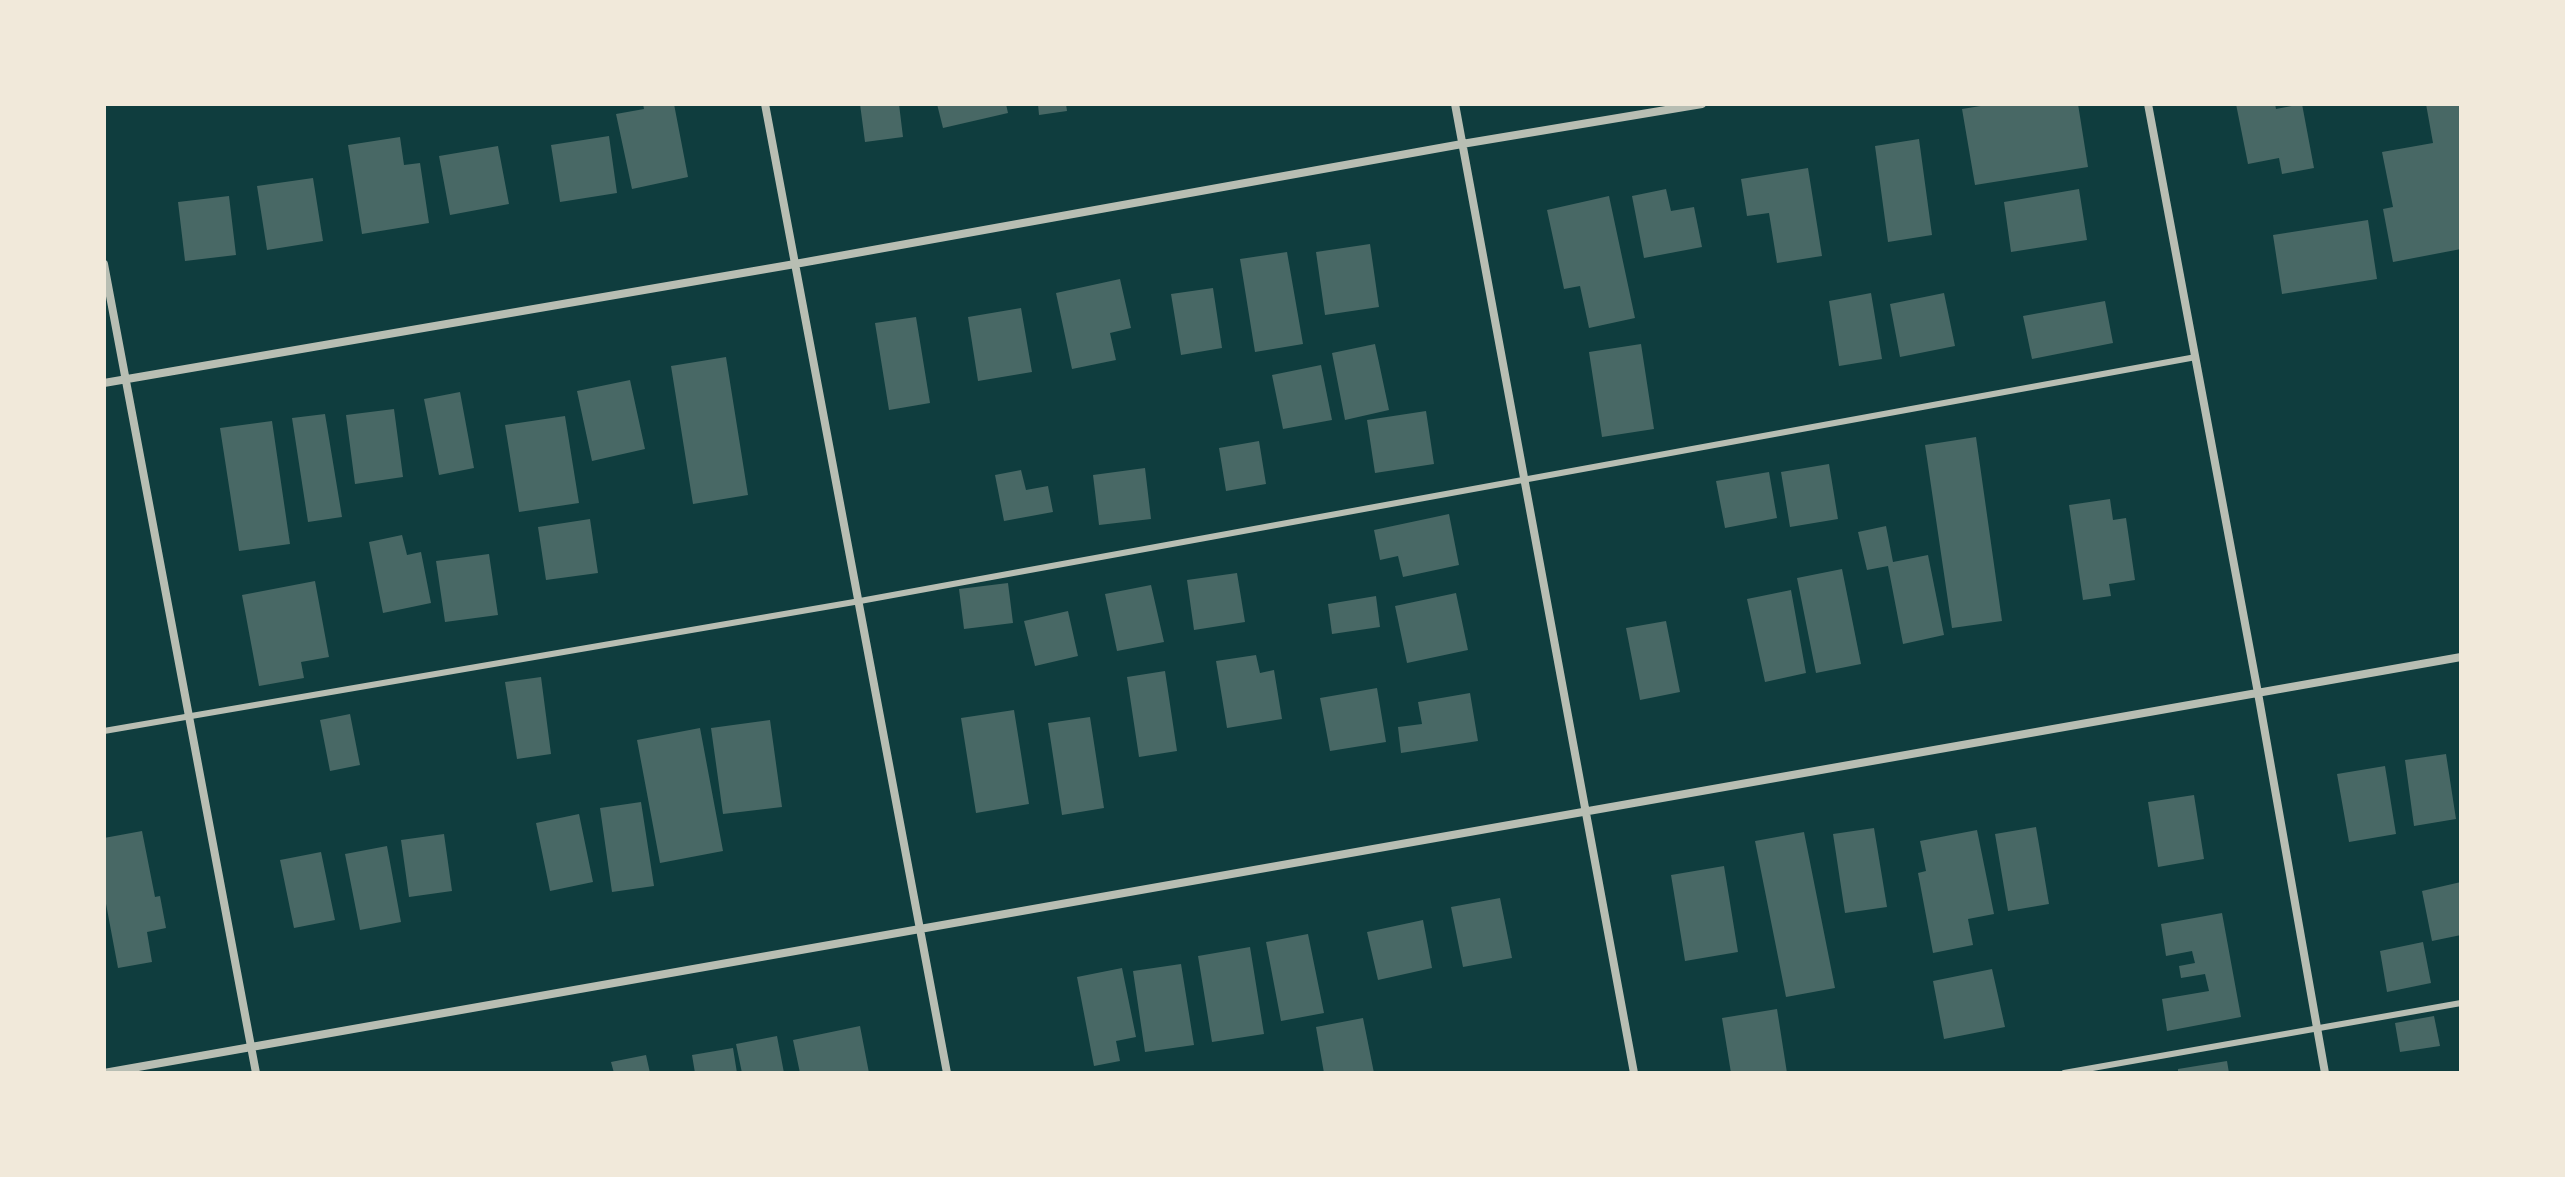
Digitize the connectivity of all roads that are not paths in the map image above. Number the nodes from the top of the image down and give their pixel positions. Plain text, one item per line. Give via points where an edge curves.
1 (765, 104) edge
2 (1455, 104) edge
3 (1702, 104) edge
4 (2148, 104) edge
5 (1462, 144) junction
6 (104, 264) edge
7 (795, 264) junction
8 (2196, 357) junction
9 (125, 379) junction
10 (104, 383) edge
11 (1524, 480) junction
12 (860, 601) junction
13 (2461, 657) edge
14 (2258, 693) junction
15 (188, 717) junction
16 (104, 731) edge
17 (1585, 812) junction
18 (920, 928) junction
19 (2461, 1003) edge
20 (2317, 1028) junction
21 (251, 1047) junction
22 (104, 1073) edge
23 (256, 1073) edge
24 (947, 1073) edge
25 (1634, 1073) edge
26 (2064, 1073) edge
27 (2325, 1073) edge

1 - 7 street
2 - 5 street
3 - 5 street
4 - 8 street
5 - 7 street
5 - 11 street
6 - 9 street
7 - 9 street
7 - 12 street
8 - 11 lane
8 - 14 street
9 - 10 street
9 - 15 street
11 - 12 lane
11 - 17 street
12 - 15 lane
12 - 18 street
13 - 14 street
14 - 17 street
14 - 20 street
15 - 16 lane
15 - 21 street
17 - 18 street
17 - 25 street
18 - 21 street
18 - 24 street
19 - 20 lane
20 - 26 lane
20 - 27 street
21 - 22 street
21 - 23 street

